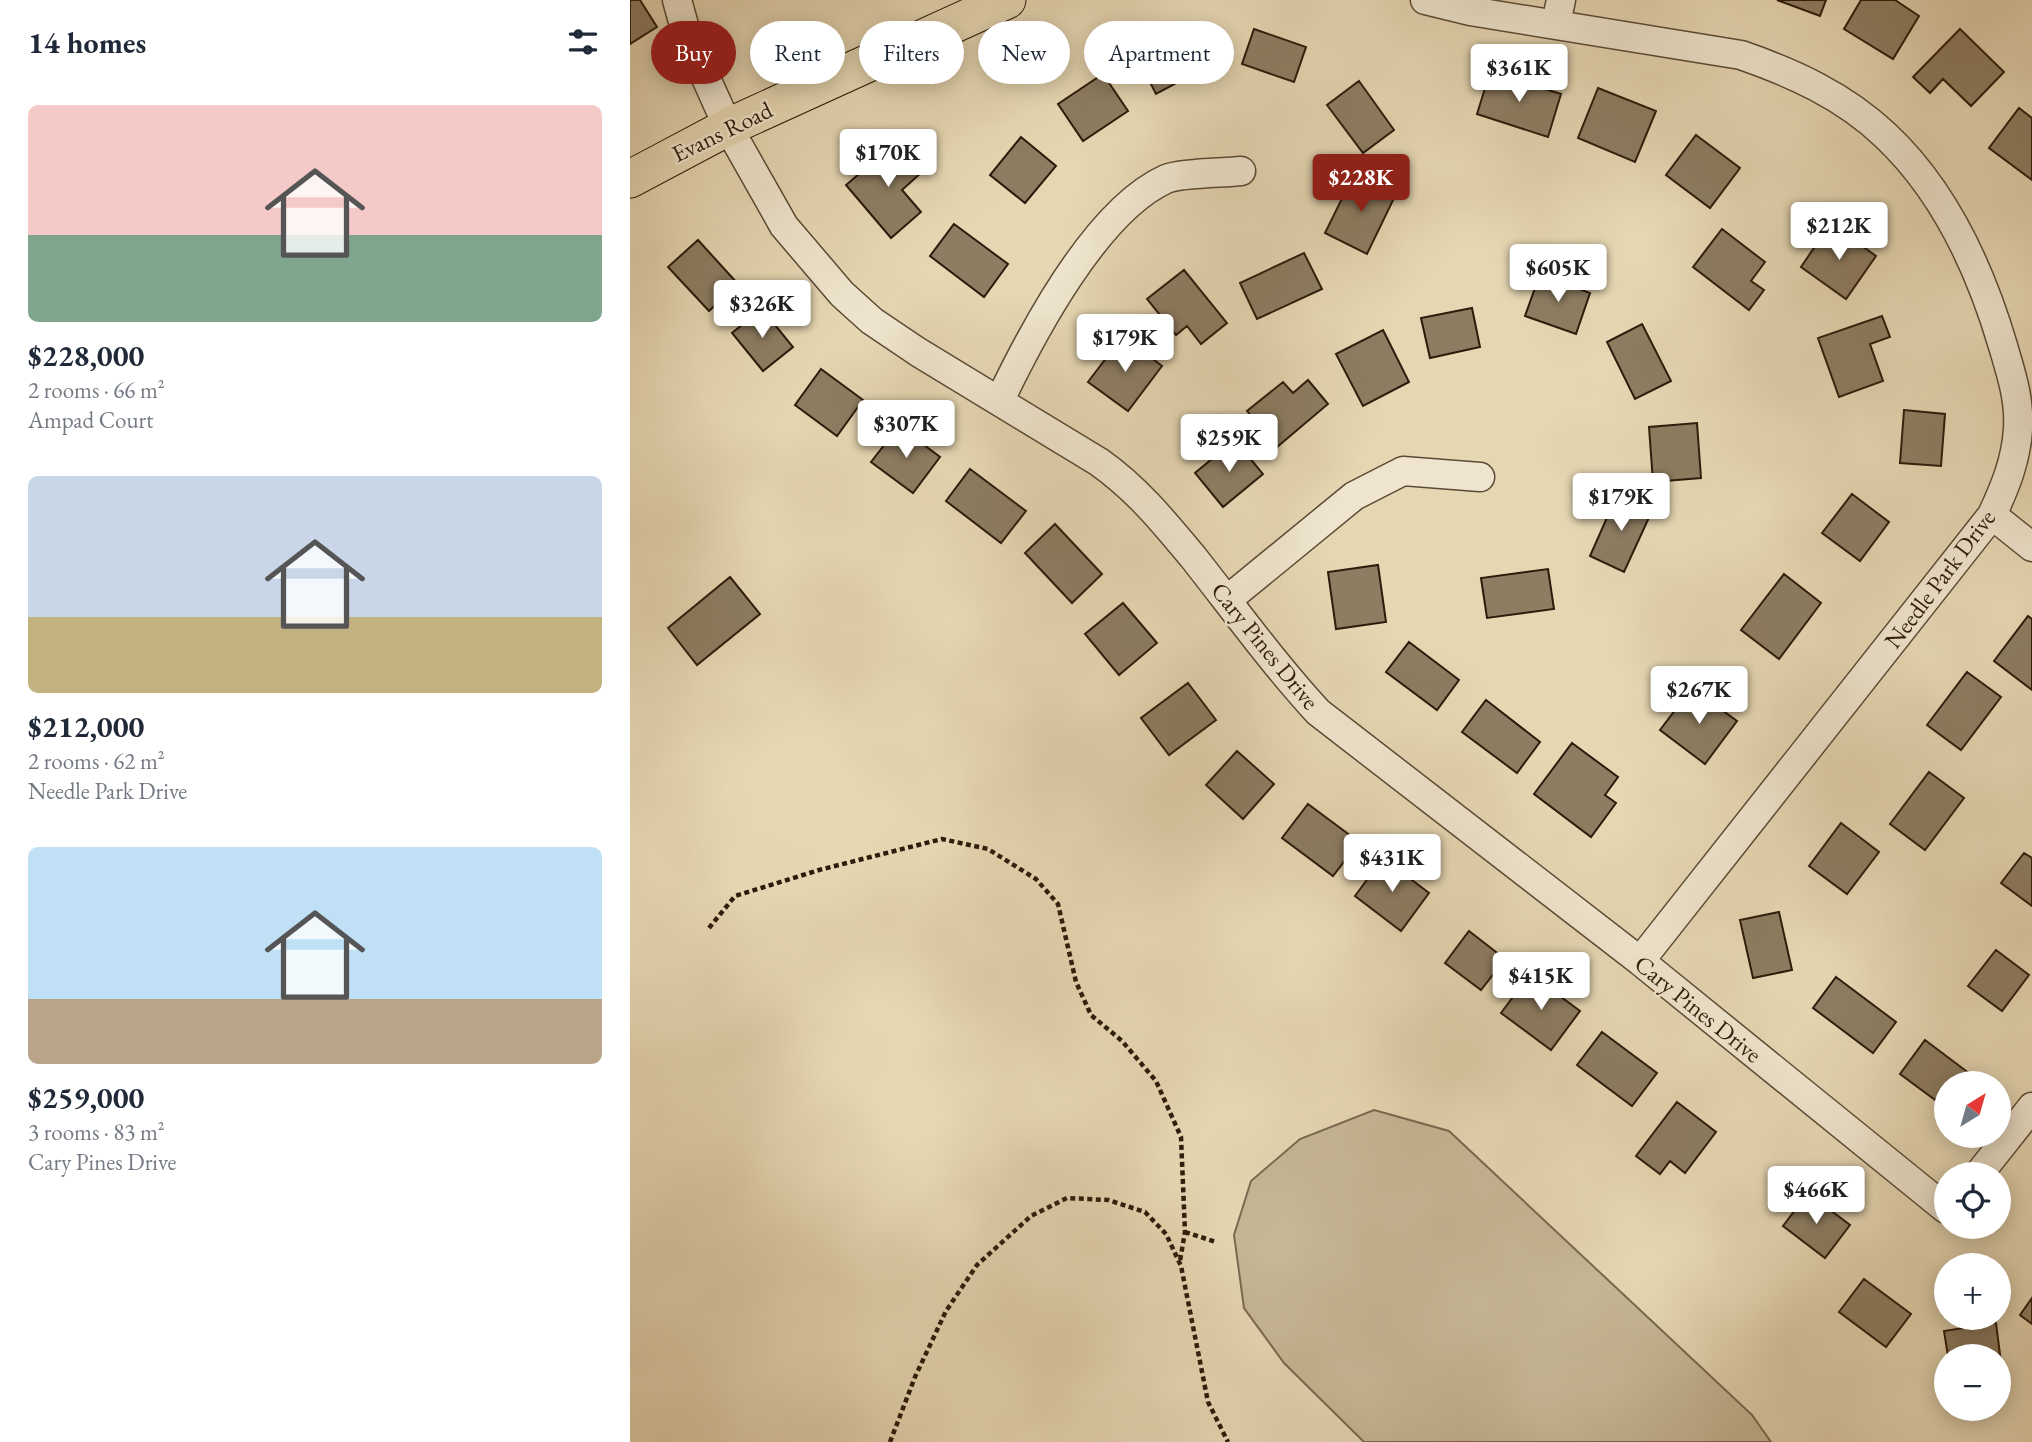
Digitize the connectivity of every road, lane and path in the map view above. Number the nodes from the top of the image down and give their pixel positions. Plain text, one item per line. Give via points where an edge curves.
1 (677, 0) edge
2 (1007, 0) edge
3 (1425, 0) edge
4 (1558, 12) edge
5 (728, 127) junction
6 (1241, 171) dead end
7 (630, 179) edge
8 (1000, 400) junction
9 (1480, 477) dead end
10 (1992, 515) junction
11 (2032, 547) edge
12 (1227, 600) junction
13 (709, 928) dead end
14 (1640, 961) junction
15 (2032, 1107) edge
16 (1988, 1162) edge
17 (1934, 1199) edge
18 (1185, 1231) junction
19 (1216, 1242) dead end
20 (1180, 1261) junction
21 (890, 1442) edge
22 (1228, 1442) edge

1 - 5 street, Cary Pines Drive via 687,36
2 - 5 main road, Evans Road
3 - 4 street, Needle Park Drive via 1470,11
4 - 10 street, Needle Park Drive via 1741,55 1812,83 1884,134 1931,187 1985,291 2016,389 2015,454
5 - 7 main road, Evans Road
5 - 8 street, Cary Pines Drive via 784,226 842,294 918,352
6 - 8 street via 1167,178 1109,223 1056,298
8 - 12 street, Cary Pines Drive via 1127,481
9 - 12 street via 1403,471 1354,496
10 - 11 street
10 - 14 street, Needle Park Drive
12 - 14 street, Cary Pines Drive via 1283,675 1318,712
13 - 18 path via 735,896 942,839 988,849 1037,879 1058,904 1076,982 1091,1015 1122,1041 1156,1081 1181,1137
14 - 17 street, Cary Pines Drive
15 - 16 street
18 - 19 path
18 - 20 path
20 - 21 path via 1166,1234 1145,1212 1108,1200 1067,1198 1031,1216 977,1265 946,1311
20 - 22 path via 1208,1402

